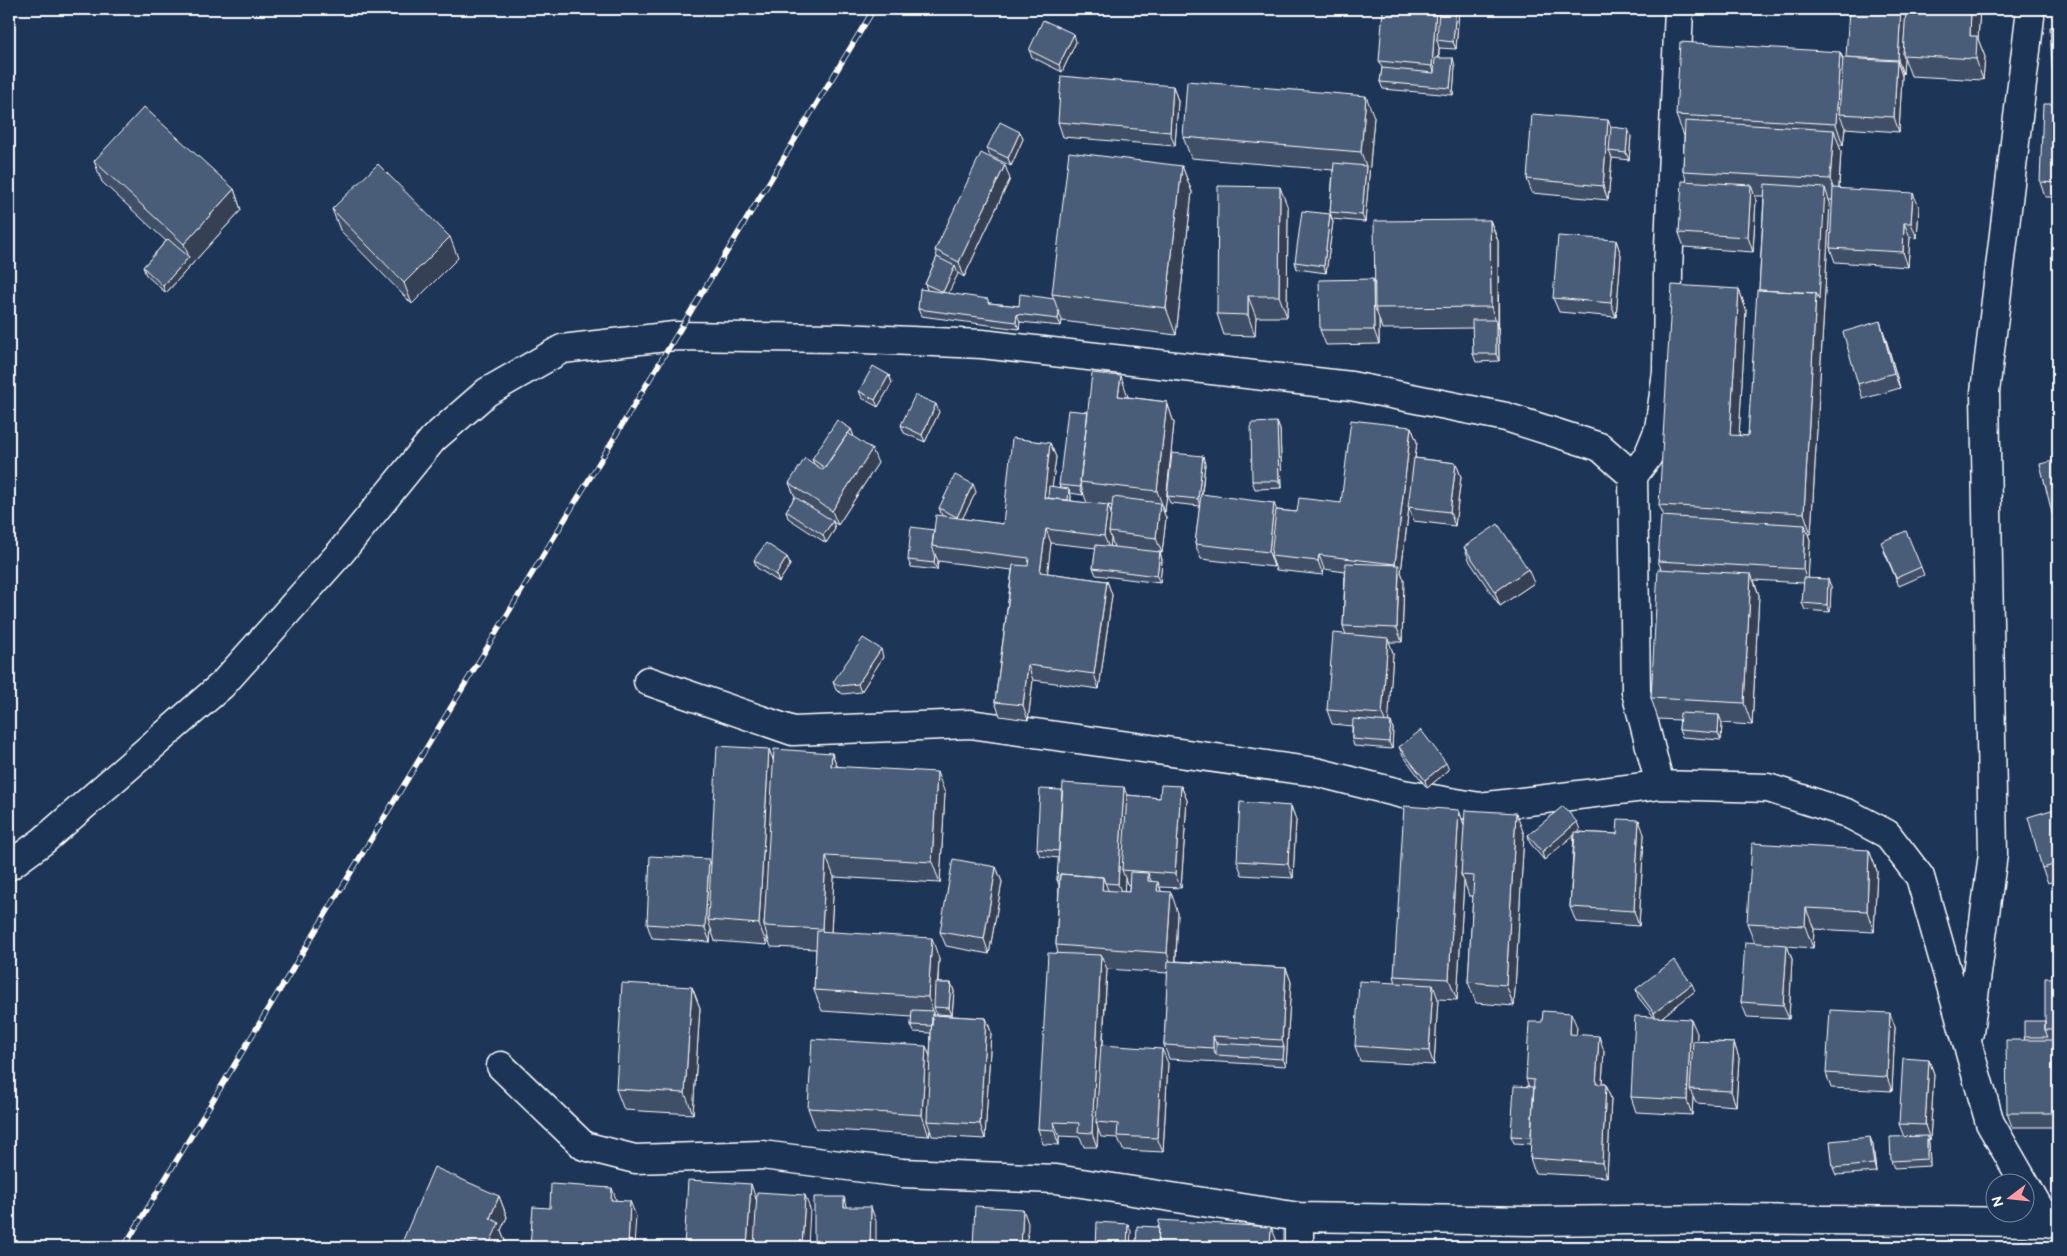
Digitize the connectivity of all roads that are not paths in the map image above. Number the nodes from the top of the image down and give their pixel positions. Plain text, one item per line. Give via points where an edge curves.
1 (1679, 9) edge
2 (2030, 9) edge
3 (1633, 476) junction
4 (648, 681) dead end
5 (1660, 785) junction
6 (9, 866) edge
7 (1967, 1043) junction
8 (501, 1066) dead end
9 (1300, 1217) junction
10 (2053, 1223) edge
11 (1299, 1247) edge

1 - 3 street via 1668,270 1668,372 1659,429 1648,456
2 - 7 street via 1986,392 1993,854
3 - 5 street via 1636,692
3 - 6 street via 1600,447 1506,417 1351,386 982,344 860,338 674,336 562,349 487,392 433,439 341,552 222,685 44,841
4 - 5 street via 794,731 970,724 1316,772 1403,794 1480,807
5 - 7 street via 1768,788 1847,813 1886,834 1920,877
7 - 10 street via 1990,1123
8 - 9 street via 584,1146 635,1159 762,1154 902,1173 1056,1179
9 - 10 street
9 - 11 street

